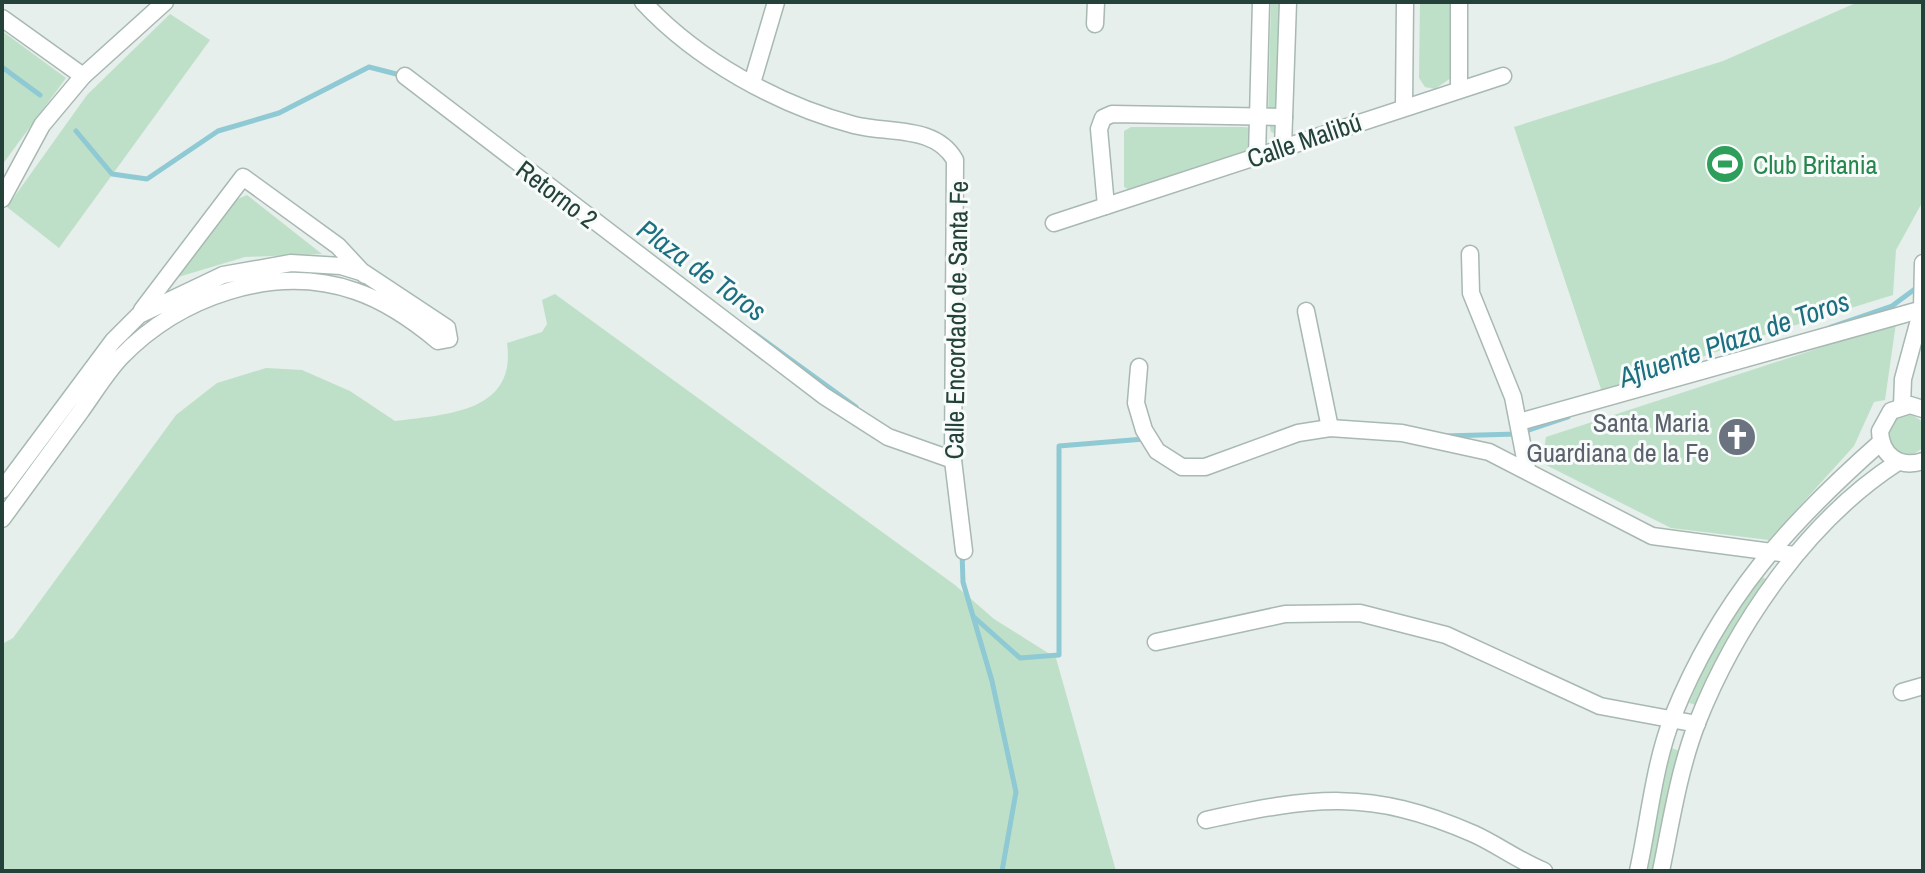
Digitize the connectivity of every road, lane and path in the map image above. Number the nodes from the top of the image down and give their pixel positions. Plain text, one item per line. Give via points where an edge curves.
1 (165, 2) edge
2 (643, 2) edge
3 (776, 2) edge
4 (1096, 2) edge
5 (1261, 2) edge
6 (1288, 2) edge
7 (1405, 2) edge
8 (1459, 2) edge
9 (2, 18) edge
10 (1095, 24) dead end
11 (83, 76) junction
12 (405, 76) dead end
13 (1503, 76) dead end
14 (752, 83) junction
15 (1459, 88) junction
16 (1404, 106) junction
17 (1258, 116) junction
18 (1284, 117) junction
19 (1283, 147) junction
20 (1257, 157) junction
21 (3, 194) edge
22 (1106, 206) junction
23 (1054, 223) dead end
24 (1470, 254) dead end
25 (1923, 263) edge
26 (364, 273) junction
27 (226, 282) junction
28 (380, 301) junction
29 (1922, 309) edge
30 (1306, 311) dead end
31 (139, 315) junction
32 (1139, 367) dead end
33 (1902, 406) junction
34 (1923, 409) edge
35 (1519, 422) junction
36 (1330, 428) junction
37 (1881, 442) junction
38 (953, 460) junction
39 (1898, 462) junction
40 (1922, 464) edge
41 (1527, 469) junction
42 (2, 490) edge
43 (2, 519) edge
44 (964, 551) dead end
45 (1767, 552) junction
46 (1795, 555) junction
47 (1156, 642) dead end
48 (1923, 686) edge
49 (1902, 692) dead end
50 (1672, 718) junction
51 (1697, 724) junction
52 (1206, 820) dead end
53 (1544, 871) edge
54 (1638, 871) edge
55 (1661, 871) edge

1 - 11 street
2 - 14 street, Calle Encordado de Santa Fe via 693,48
3 - 14 street
4 - 10 street
5 - 17 street
6 - 18 street
7 - 16 street
8 - 15 street
9 - 11 street
11 - 21 street via 42,125
12 - 38 street, Retorno 2 via 824,396 888,437
13 - 15 street, Calle Malibú
14 - 38 street, Calle Encordado de Santa Fe via 855,125 940,141 955,160
15 - 16 street, Calle Malibú
16 - 19 street, Calle Malibú
17 - 18 street, Calle Malibú
17 - 20 street
17 - 22 street, Calle Malibú via 1103,118 1099,129
18 - 19 street
19 - 20 street, Calle Malibú
20 - 22 street, Calle Malibú
22 - 23 street, Calle Malibú
24 - 35 street via 1471,293
25 - 29 street
26 - 27 street via 291,263
26 - 28 street
26 - 28 street via 447,328 449,339 438,341
26 - 31 street via 338,246 243,177
27 - 28 street via 322,283
27 - 31 street
27 - 43 street via 151,329 119,358
29 - 33 street via 1903,379
29 - 35 street
30 - 36 street
31 - 42 street via 113,341
32 - 36 street via 1136,403 1144,430 1157,451 1182,467 1205,467 1298,433
33 - 34 street
33 - 37 street via 1884,420
35 - 41 street
36 - 41 street via 1458,443
37 - 39 street
37 - 45 street via 1817,498
38 - 44 street, Calle Encordado de Santa Fe
39 - 40 street
39 - 46 street via 1859,487
41 - 45 street via 1652,536
45 - 46 street
45 - 50 street via 1697,664
46 - 51 street via 1745,632
47 - 50 street via 1285,614 1360,613 1446,635 1600,706
48 - 49 street
50 - 51 street
50 - 54 street
51 - 55 street
52 - 53 street via 1311,799 1392,806 1464,830

